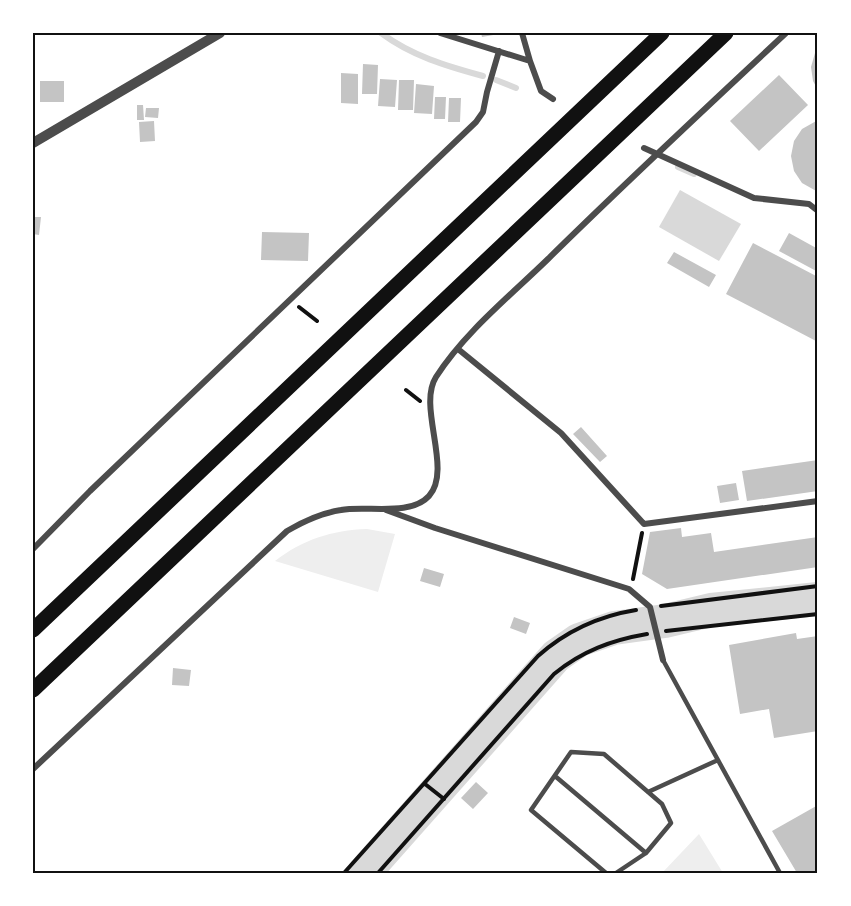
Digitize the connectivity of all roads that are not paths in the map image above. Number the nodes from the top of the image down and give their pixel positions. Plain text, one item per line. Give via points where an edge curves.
1 (220, 33) edge
2 (440, 33) edge
3 (522, 33) edge
4 (662, 33) edge
5 (726, 33) edge
6 (786, 33) edge
7 (498, 54) junction
8 (530, 61) junction
9 (553, 99) dead end
10 (33, 142) edge
11 (644, 148) dead end
12 (657, 155) junction
13 (818, 211) edge
14 (458, 349) junction
15 (818, 501) edge
16 (383, 508) junction
17 (33, 549) edge
18 (33, 630) edge
19 (663, 660) joint
20 (33, 690) edge
21 (718, 760) junction
22 (33, 769) edge
23 (555, 776) junction
24 (648, 792) junction
25 (646, 853) junction
26 (606, 873) edge
27 (616, 873) edge
28 (780, 873) edge

1 - 10 street
2 - 7 street
3 - 8 street
4 - 18 highway
5 - 20 highway
6 - 12 street
7 - 8 street
7 - 17 street via 483,112 476,122
8 - 9 street via 541,91
11 - 12 street
12 - 13 street via 754,198 809,204
12 - 14 street
14 - 15 street via 561,433 644,524
14 - 16 street via 434,379 430,394 436,485 418,505
16 - 19 street via 629,589 650,607
16 - 22 street via 342,509 310,518 287,531
19 - 21 lane
21 - 24 lane
21 - 28 lane
23 - 24 lane via 571,752 604,754
23 - 25 lane
23 - 26 lane via 531,810
24 - 25 lane via 663,804 671,824
25 - 27 lane

